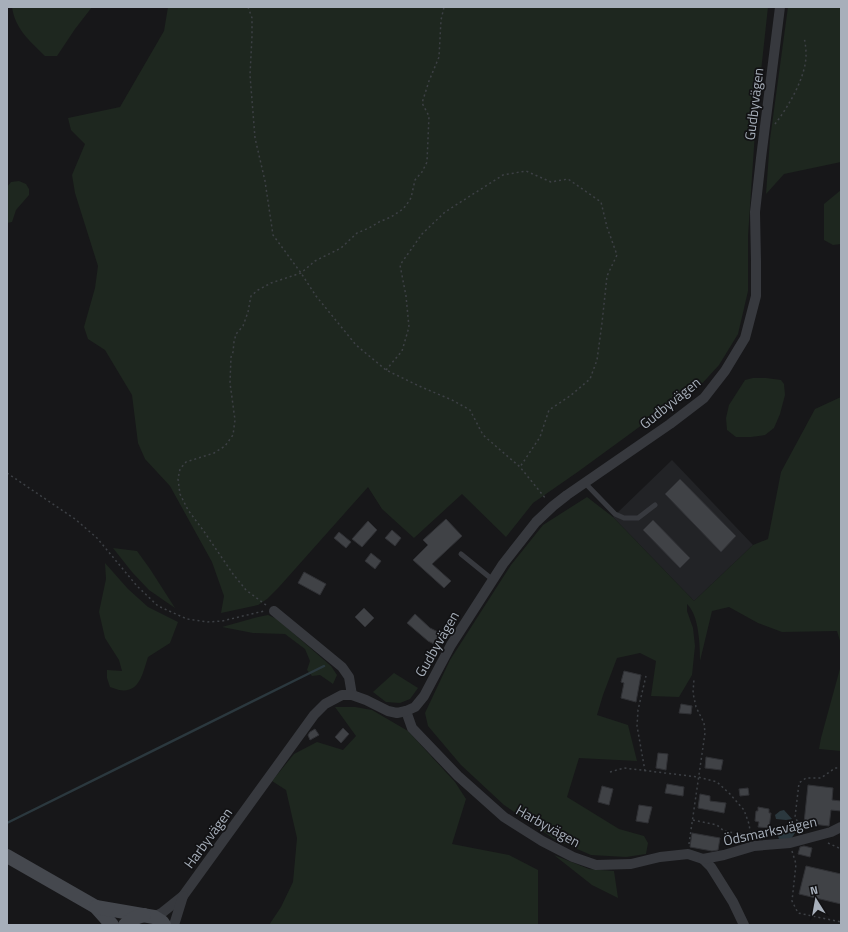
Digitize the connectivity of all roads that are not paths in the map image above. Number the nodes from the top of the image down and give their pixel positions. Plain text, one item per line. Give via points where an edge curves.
1 (780, 7) edge
2 (585, 483) junction
3 (654, 506) dead end
4 (461, 554) dead end
5 (493, 580) junction
6 (274, 611) road end
7 (352, 695) junction
8 (406, 711) junction
9 (841, 827) edge
10 (7, 856) edge
11 (703, 859) junction
12 (183, 896) junction
13 (96, 907) junction
14 (154, 919) edge
15 (112, 925) edge
16 (125, 925) edge
17 (174, 925) edge
18 (744, 925) edge

1 - 2 street, Gudbyvägen via 755,212 756,296 745,338 725,371 704,398
2 - 3 lane via 616,514 624,518 638,518
2 - 5 street, Gudbyvägen via 536,522
4 - 5 lane
5 - 8 street, Gudbyvägen via 451,645 424,696 415,707
6 - 7 street via 342,667 349,677
7 - 8 street via 388,711
7 - 12 street, Harbyvägen via 342,695 314,715
8 - 11 street, Harbyvägen via 412,728 458,776 504,817 573,857 596,865 631,864 688,854
9 - 11 street, Ödsmarksvägen via 790,844 753,841 724,855
10 - 13 street
11 - 18 street via 733,902
12 - 14 street, Harbyvägen
12 - 17 street, Harbyvägen
13 - 14 street
13 - 15 street
14 - 16 street via 136,917

